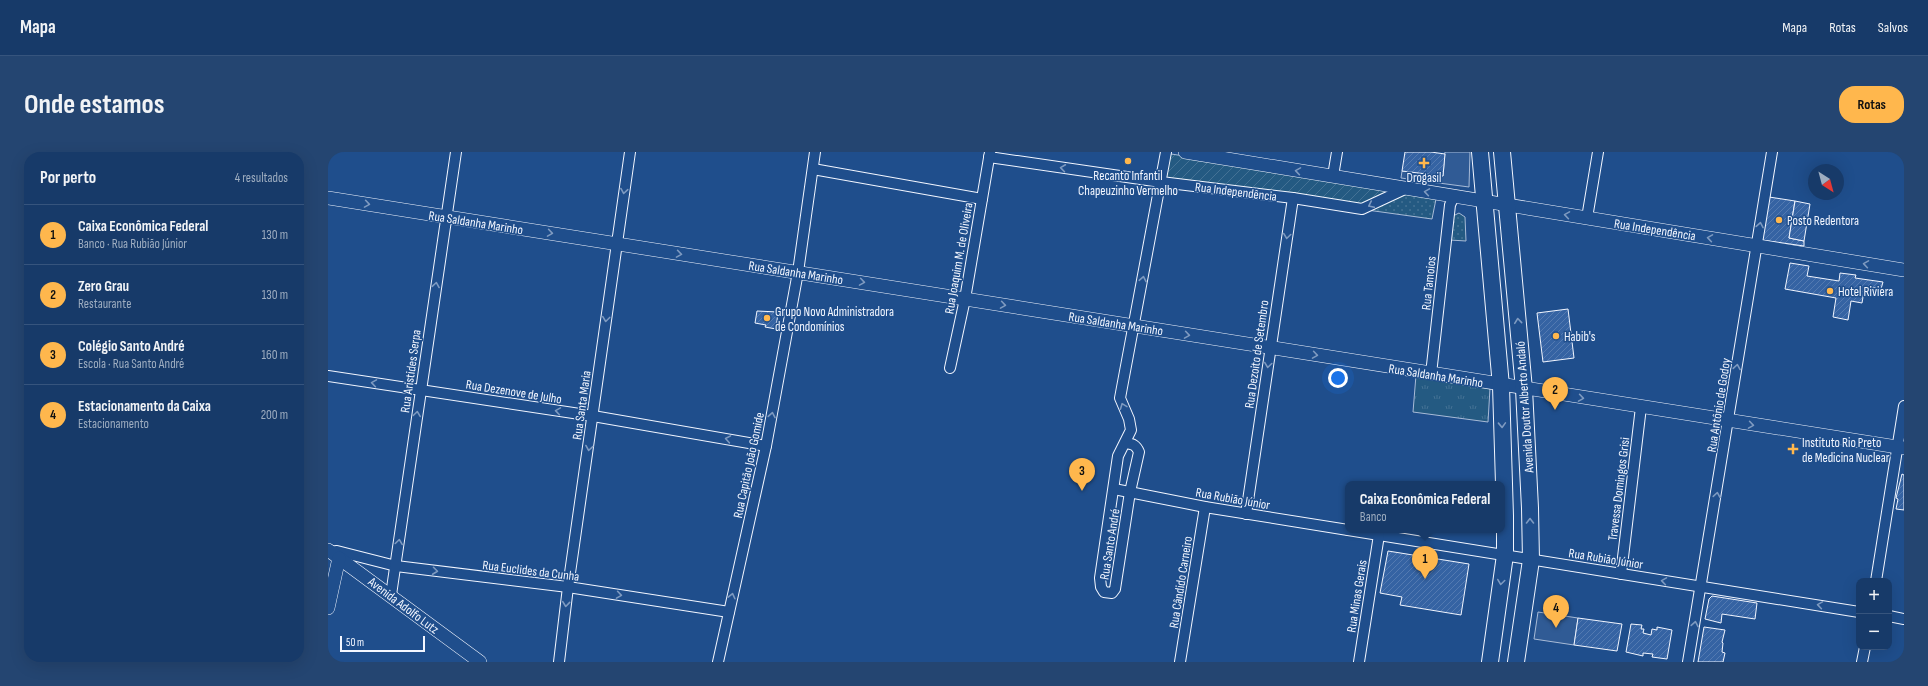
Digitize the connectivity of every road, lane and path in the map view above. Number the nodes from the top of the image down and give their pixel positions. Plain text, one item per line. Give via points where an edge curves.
1 (456, 152) edge
2 (630, 152) edge
3 (815, 152) edge
4 (1166, 152) edge
5 (1185, 152) edge
6 (1337, 152) edge
7 (1480, 152) edge
8 (1502, 152) edge
9 (1598, 152) edge
10 (1772, 152) edge
11 (990, 155) edge
12 (813, 169) junction
13 (1333, 176) junction
14 (1161, 182) junction
15 (1406, 188) junction
16 (1454, 196) junction
17 (328, 198) edge
18 (1293, 198) junction
19 (982, 199) junction
20 (1485, 201) junction
21 (1506, 206) junction
22 (447, 217) junction
23 (1587, 218) junction
24 (616, 244) junction
25 (1756, 246) junction
26 (1904, 270) edge
27 (798, 272) junction
28 (965, 299) junction
29 (1134, 326) junction
30 (1270, 348) junction
31 (950, 368) dead end
32 (1431, 374) junction
33 (328, 376) edge
34 (1501, 386) junction
35 (1524, 389) junction
36 (421, 390) junction
37 (1904, 406) edge
38 (1641, 407) junction
39 (594, 416) junction
40 (1729, 421) junction
41 (1126, 443) junction
42 (766, 446) junction
43 (1901, 448) edge
44 (1503, 481) edge
45 (1114, 489) junction
46 (1130, 492) junction
47 (1205, 507) junction
48 (1111, 512) junction
49 (1246, 514) junction
50 (1127, 515) junction
51 (1345, 530) edge
52 (1367, 533) edge
53 (1504, 533) edge
54 (1379, 535) junction
55 (1106, 544) junction
56 (1122, 548) junction
57 (332, 553) edge
58 (1505, 555) junction
59 (1531, 560) junction
60 (396, 566) junction
61 (1621, 574) junction
62 (1877, 578) edge
63 (1702, 587) junction
64 (568, 588) junction
65 (391, 595) junction
66 (328, 608) edge
67 (729, 612) junction
68 (1856, 612) edge
69 (1892, 617) edge
70 (1904, 619) edge
71 (1864, 650) edge
72 (480, 662) edge
73 (559, 662) edge
74 (718, 662) edge
75 (1180, 662) edge
76 (1359, 662) edge
77 (1490, 662) edge
78 (1516, 662) edge
79 (1688, 662) edge
80 (1862, 662) edge

1 - 22 street, Rua Aristides Serpa
2 -> 24 street, Rua Santa Maria
3 - 12 street, Rua Capitão João Gomide
4 - 14 street, Rua Santo André
13 -> 5 street, Rua Independência
6 - 13 street
7 - 20 main road, Avenida Doutor Alberto Andaló
8 - 21 main road, Avenida Doutor Alberto Andaló
9 - 23 street
25 -> 10 street, Rua Antônio de Godoy
14 -> 11 street, Rua Independência
11 - 19 street, Rua Joaquim M. de Oliveira
12 - 19 street
12 - 27 street, Rua Capitão João Gomide
13 - 15 street, Rua Independência
14 - 18 street, Rua Independência
29 -> 14 street, Rua Santo André
16 -> 15 street, Rua Independência
15 -> 18 street, Rua Independência via 1362,209
16 - 20 street, Rua Independência
16 - 32 street, Rua Tamoios via 1450,205
17 -> 22 street, Rua Saldanha Marinho
18 -> 30 street, Rua Dezoito de Setembro
19 - 28 street, Rua Joaquim M. de Oliveira
20 - 21 street, Rua Independência
20 - 34 main road, Avenida Doutor Alberto Andaló
23 -> 21 street, Rua Independência
35 -> 21 main road, Avenida Doutor Alberto Andaló
22 -> 24 street, Rua Saldanha Marinho
36 -> 22 street, Rua Aristides Serpa
25 -> 23 street, Rua Independência
24 -> 27 street, Rua Saldanha Marinho
24 -> 39 street, Rua Santa Maria
26 -> 25 street, Rua Independência
40 -> 25 street, Rua Antônio de Godoy
27 -> 28 street, Rua Saldanha Marinho
42 -> 27 street, Rua Capitão João Gomide
28 -> 29 street, Rua Saldanha Marinho
28 - 31 street, Rua Joaquim M. de Oliveira
29 -> 30 street, Rua Saldanha Marinho
41 -> 29 street, Rua Santo André via 1131,430 1120,398
30 -> 32 street, Rua Saldanha Marinho
30 -> 49 street, Rua Dezoito de Setembro
32 - 34 street, Rua Saldanha Marinho
36 -> 33 street, Rua Dezenove de Julho
34 - 35 street, Rua Saldanha Marinho
34 -> 44 main road, Avenida Doutor Alberto Andaló
35 -> 38 street, Rua Saldanha Marinho
59 -> 35 main road, Avenida Doutor Alberto Andaló
39 -> 36 street, Rua Dezenove de Julho
60 -> 36 street, Rua Aristides Serpa
37 - 43 street
38 - 40 street, Rua Saldanha Marinho
38 - 61 street, Travessa Domingos Grisi
42 -> 39 street, Rua Dezenove de Julho
39 -> 64 street, Rua Santa Maria
40 -> 43 street, Rua Saldanha Marinho
63 -> 40 street, Rua Antônio de Godoy
41 - 45 street, Rua Santo André via 1118,456
41 - 46 street, Rua Santo André via 1134,444 1139,452
67 -> 42 street, Rua Capitão João Gomide
43 - 62 street
45 - 46 street, Rua Rubião Júnior
45 - 48 street, Rua Santo André
46 - 47 street, Rua Rubião Júnior
46 - 50 street, Rua Santo André
47 - 49 street, Rua Rubião Júnior
47 - 75 street, Rua Cândido Carneiro
48 - 50 street
48 - 55 street, Rua Santo André
49 - 51 street, Rua Rubião Júnior
50 - 56 street, Rua Santo André
52 - 54 street, Rua Rubião Júnior
53 -> 58 main road, Avenida Doutor Alberto Andaló
54 - 58 street, Rua Rubião Júnior
54 - 76 street, Rua Minas Gerais
55 - 56 street
55 - 56 street, Rua Santo André via 1100,578 1104,592 1112,593 1115,589
57 - 60 street, Rua Euclides da Cunha via 337,551
57 - 65 street, Avenida Adolfo Lutz
57 - 66 street
58 - 59 street, Rua Rubião Júnior
58 -> 77 main road, Avenida Doutor Alberto Andaló
59 - 61 street, Rua Rubião Júnior
59 - 78 main road, Avenida Doutor Alberto Andaló
60 -> 64 street, Rua Euclides da Cunha
60 - 65 street, Rua Aristides Serpa
63 -> 61 street, Rua Rubião Júnior
68 -> 63 street, Rua Rubião Júnior
79 -> 63 street, Rua Antônio de Godoy
64 -> 67 street, Rua Euclides da Cunha
64 -> 73 street, Rua Santa Maria
65 - 72 street, Avenida Adolfo Lutz
67 - 74 street, Rua Capitão João Gomide
69 - 70 street
71 - 80 street

